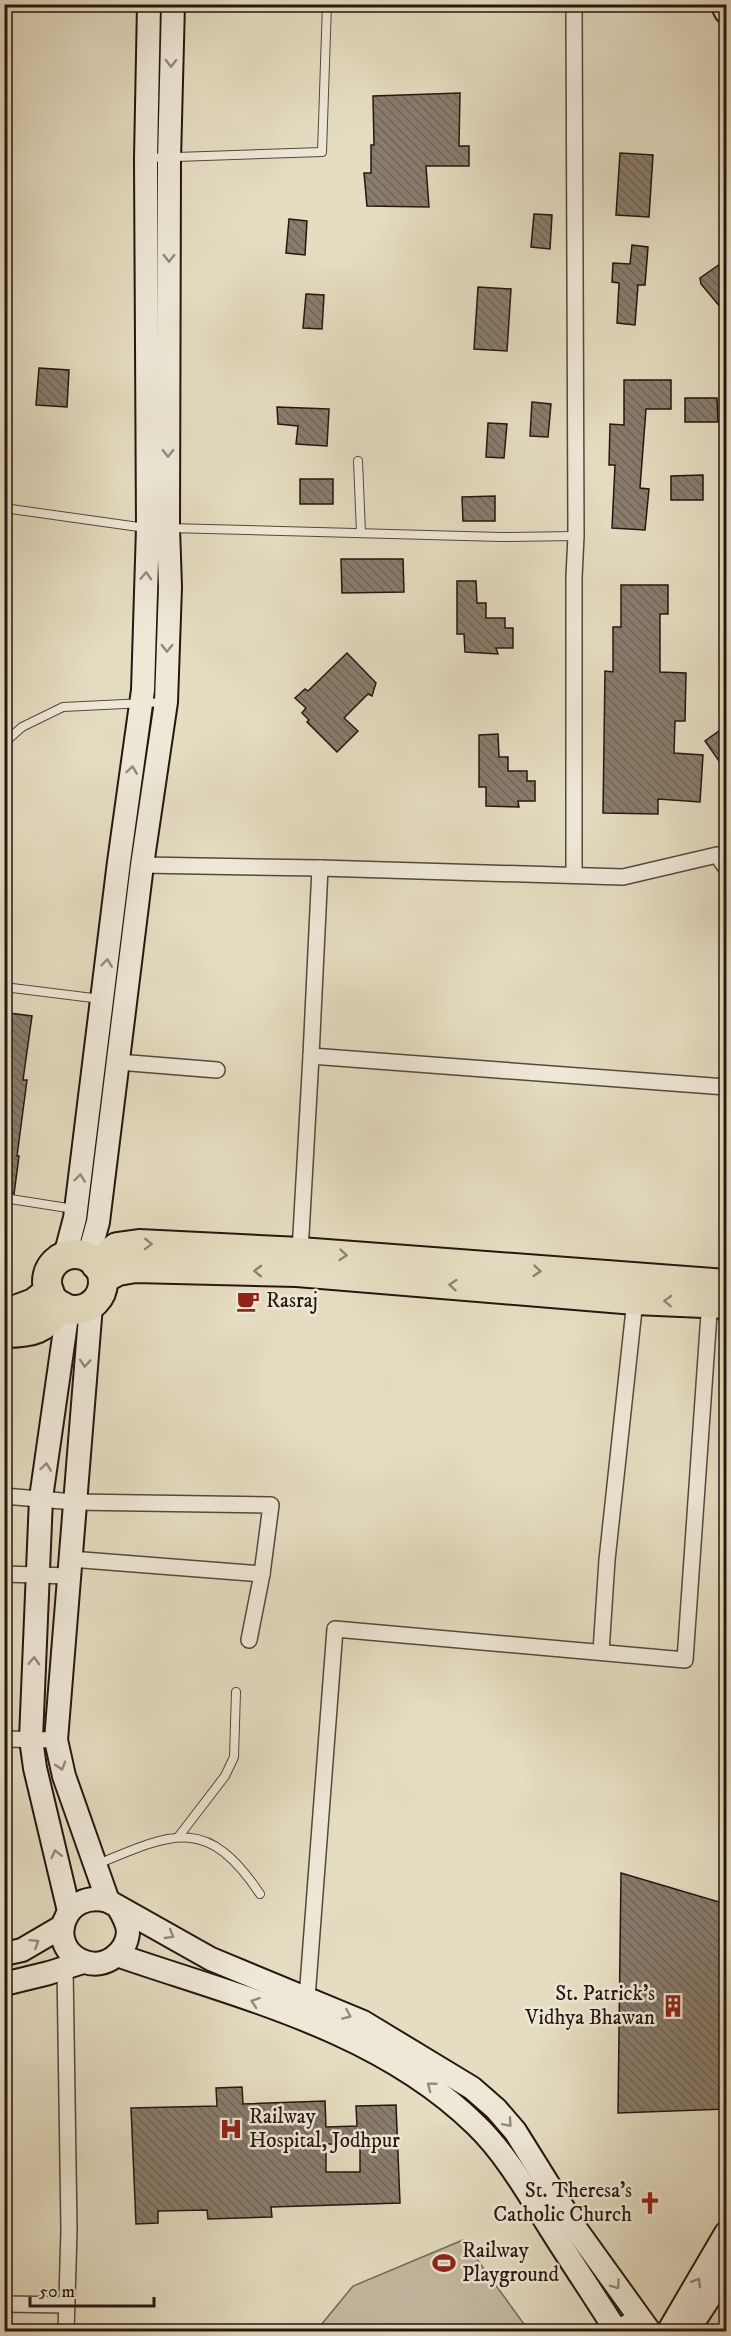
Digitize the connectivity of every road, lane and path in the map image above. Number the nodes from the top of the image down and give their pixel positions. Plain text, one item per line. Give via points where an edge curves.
1 (149, 4) edge
2 (172, 4) edge
3 (327, 4) edge
4 (574, 4) edge
5 (722, 4) edge
6 (726, 12) edge
7 (146, 158) junction
8 (169, 159) junction
9 (358, 460) dead end
10 (4, 508) edge
11 (158, 528) junction
12 (361, 533) junction
13 (576, 536) junction
14 (166, 702) junction
15 (141, 703) junction
16 (4, 743) edge
17 (722, 851) edge
18 (142, 865) junction
19 (320, 868) junction
20 (726, 868) edge
21 (574, 875) junction
22 (4, 987) edge
23 (103, 999) junction
24 (126, 1002) junction
25 (311, 1056) junction
26 (118, 1062) junction
27 (218, 1070) dead end
28 (726, 1087) edge
29 (4, 1198) edge
30 (76, 1210) junction
31 (300, 1252) junction
32 (88, 1264) junction
33 (719, 1293) edge
34 (635, 1300) junction
35 (67, 1303) junction
36 (4, 1314) edge
37 (4, 1334) edge
38 (4, 1496) edge
39 (41, 1498) junction
40 (74, 1502) junction
41 (69, 1567) junction
42 (4, 1574) edge
43 (262, 1574) junction
44 (38, 1575) junction
45 (249, 1640) dead end
46 (601, 1652) junction
47 (236, 1692) dead end
48 (4, 1739) edge
49 (32, 1739) junction
50 (56, 1740) junction
51 (179, 1836) junction
52 (96, 1865) junction
53 (260, 1894) dead end
54 (113, 1904) junction
55 (66, 1918) junction
56 (4, 1954) edge
57 (117, 1955) junction
58 (74, 1964) junction
59 (4, 1984) edge
60 (308, 1998) junction
61 (726, 2233) edge
62 (726, 2272) edge
63 (4, 2304) edge
64 (67, 2306) junction
65 (645, 2325) edge
66 (66, 2331) edge
67 (617, 2331) edge
68 (668, 2331) edge
69 (687, 2331) edge

1 - 7 street
2 -> 8 street
3 - 8 lane via 322,152
4 - 13 street
5 - 6 street
7 - 8 lane
7 - 11 street
8 -> 11 street
9 - 12 lane
10 - 11 lane
11 - 12 lane
11 -> 14 street via 170,587
15 -> 11 street
12 - 13 lane
13 - 21 street
14 - 15 lane
14 - 18 street
15 - 16 lane via 63,707 22,727
23 -> 15 street
17 - 20 street
17 - 21 street via 622,877
18 - 19 street
18 - 24 street
19 - 21 street
19 - 25 street
22 - 23 lane
23 - 24 lane
30 -> 23 street
24 - 26 street
25 - 28 street
25 - 31 street
26 - 27 street
26 - 32 street via 98,1222
29 - 30 lane
30 - 32 street
32 -> 31 highway via 126,1244
31 -> 33 highway
34 -> 32 highway via 297,1272 135,1268 118,1271
32 - 35 highway via 102,1289 98,1298
32 - 35 highway via 56,1262 50,1270 47,1280
33 -> 34 highway
33 - 46 street via 685,1660
34 - 46 street
35 - 36 highway via 34,1303
35 - 37 highway via 36,1330
39 -> 35 street
35 -> 40 street
38 - 39 street
39 - 40 street
39 - 44 street
40 - 41 street
40 - 43 street via 271,1505
41 - 43 street
41 - 44 street
41 - 50 street
42 - 44 street
43 - 45 street
49 -> 44 street
46 - 60 street via 336,1629
47 - 51 lane via 234,1757 225,1776
48 - 49 street
49 - 50 street
55 -> 49 street
50 -> 52 street via 64,1776
51 - 52 lane via 159,1839
51 - 53 lane via 208,1841 221,1850 243,1868
52 - 54 street
54 - 55 street via 100,1898 83,1900
54 - 57 street via 125,1918 128,1932
54 -> 60 street via 212,1959
56 -> 55 street via 22,1950
55 - 58 street via 63,1937 74,1956
57 - 58 street via 101,1963
67 -> 57 street via 498,2151 477,2126 431,2085 381,2054 302,2018
58 - 59 street
58 - 64 street
60 -> 65 street via 363,2022 427,2059 496,2109 515,2131 578,2232
68 -> 61 street
62 - 69 street
63 - 64 street
64 - 66 street
65 - 67 street

